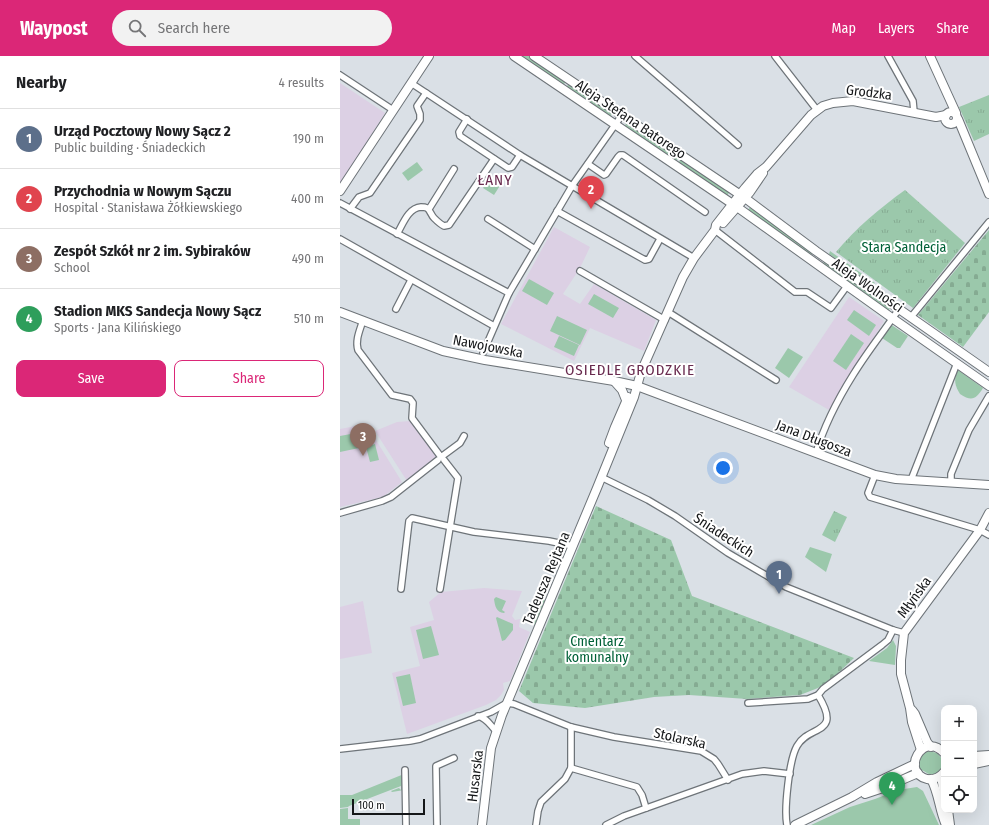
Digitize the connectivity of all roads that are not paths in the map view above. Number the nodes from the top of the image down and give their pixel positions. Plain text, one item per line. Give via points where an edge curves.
1 (514, 56) edge
2 (534, 56) edge
3 (635, 56) edge
4 (775, 56) edge
5 (888, 56) edge
6 (930, 56) edge
7 (427, 57) edge
8 (340, 75) edge
9 (411, 83) junction
10 (426, 93) junction
11 (393, 110) junction
12 (817, 110) junction
13 (914, 112) junction
14 (622, 115) junction
15 (951, 116) junction
16 (467, 119) junction
17 (616, 124) junction
18 (738, 145) dead end
19 (520, 155) junction
20 (494, 159) junction
21 (588, 164) junction
22 (454, 169) dead end
23 (572, 186) junction
24 (340, 191) edge
25 (989, 194) edge
26 (742, 196) junction
27 (340, 203) edge
28 (735, 205) junction
29 (350, 209) junction
30 (429, 209) junction
31 (557, 211) junction
32 (705, 212) dead end
33 (488, 219) dead end
34 (989, 222) edge
35 (715, 230) junction
36 (397, 234) junction
37 (340, 239) edge
38 (660, 239) junction
39 (535, 248) junction
40 (694, 258) junction
41 (580, 271) dead end
42 (411, 280) junction
43 (847, 286) junction
44 (509, 294) junction
45 (899, 308) junction
46 (396, 309) dead end
47 (340, 312) edge
48 (668, 312) junction
49 (911, 317) junction
50 (892, 318) junction
51 (364, 320) junction
52 (664, 320) junction
53 (494, 326) junction
54 (483, 353) dead end
55 (957, 363) junction
56 (989, 372) edge
57 (776, 380) dead end
58 (614, 381) junction
59 (637, 386) junction
60 (989, 386) edge
61 (989, 396) edge
62 (626, 400) junction
63 (464, 436) dead end
64 (816, 453) junction
65 (607, 462) junction
66 (875, 475) junction
67 (601, 477) junction
68 (911, 480) junction
69 (951, 483) junction
70 (989, 485) edge
71 (989, 512) edge
72 (340, 513) edge
73 (450, 527) junction
74 (980, 530) junction
75 (989, 534) edge
76 (573, 546) junction
77 (400, 589) dead end
78 (440, 589) dead end
79 (893, 630) junction
80 (904, 633) junction
81 (818, 695) junction
82 (507, 703) junction
83 (748, 703) dead end
84 (910, 708) junction
85 (478, 716) junction
86 (571, 726) junction
87 (496, 731) junction
88 (931, 747) junction
89 (340, 749) edge
90 (921, 750) junction
91 (941, 750) edge
92 (989, 755) edge
93 (977, 756) edge
94 (454, 758) dead end
95 (989, 761) edge
96 (977, 763) edge
97 (915, 764) junction
98 (571, 768) junction
99 (406, 770) dead end
100 (918, 773) junction
101 (790, 774) junction
102 (941, 774) edge
103 (931, 779) junction
104 (728, 780) junction
105 (852, 798) junction
106 (646, 808) junction
107 (948, 813) edge
108 (406, 825) edge
109 (437, 825) edge
110 (482, 825) edge
111 (536, 825) edge
112 (606, 825) edge
113 (787, 825) edge
114 (795, 825) edge
115 (946, 825) edge
116 (950, 825) edge

1 - 17 street, Aleja Stefana Batorego
2 - 14 street, Aleja Stefana Batorego
3 - 18 street
4 - 12 street
5 - 13 street via 913,101
6 - 15 street via 948,98
7 - 9 street
8 - 11 street
9 - 10 street
9 - 11 street
10 - 16 street
10 - 29 street via 417,106 420,120 396,157 370,193 359,197
11 - 24 street
12 - 13 street, Grodzka via 845,101 864,102
12 - 26 street, Grodzka via 766,167 761,178
13 - 15 street, Grodzka via 936,120
14 - 17 street
14 - 26 street, Aleja Stefana Batorego
15 - 25 street
16 - 19 street
16 - 20 street via 459,132 460,136
17 - 21 street
17 - 28 street, Aleja Stefana Batorego
19 - 20 street via 512,167 508,168
19 - 23 street
20 - 30 street via 449,225 444,226 433,218
21 - 23 street
21 - 32 street via 606,174 618,157 623,155
22 - 30 street
23 - 31 street
23 - 38 street
26 - 28 street, Grodzka
26 - 45 street, Aleja Wolności
27 - 29 street
28 - 35 street, Grodzka via 716,225
28 - 43 street, Aleja Wolności
29 - 36 street
30 - 36 street via 413,209
31 - 38 street via 645,260 649,259
31 - 39 street
33 - 39 street
34 - 49 street
35 - 40 street, Grodzka
35 - 43 street via 795,292 807,292 832,308
36 - 44 street
37 - 42 street
38 - 40 street
39 - 44 street
40 - 48 street, Grodzka
41 - 52 street
42 - 46 street
42 - 53 street
43 - 50 street, Aleja Wolności
44 - 53 street
45 - 49 street, Aleja Wolności
45 - 50 street
47 - 51 street, Nawojowska
48 - 52 street, Grodzka
48 - 57 street
49 - 56 street, Aleja Wolności
50 - 55 street, Aleja Wolności
50 - 64 street via 842,393 820,438
51 - 58 street, Nawojowska via 443,350 485,360
51 - 63 street via 356,344 358,350 392,395 410,399 413,403 412,418 441,457 460,443
52 - 59 street, Grodzka
53 - 54 street
55 - 60 street, Aleja Wolności
55 - 68 street
58 - 59 street, Nawojowska
58 - 62 street
59 - 62 street, Tadeusza Rejtana
59 - 64 street, Jana Długosza
59 - 65 street, Tadeusza Rejtana
61 - 69 street via 969,430 951,474
62 - 65 street, Tadeusza Rejtana via 610,443
64 - 66 street, Jana Długosza
65 - 67 street, Tadeusza Rejtana
66 - 68 street, Jana Długosza
66 - 74 street via 868,493 870,497
67 - 76 street, Tadeusza Rejtana
67 - 79 street, Śniadeckich via 675,516 728,553 786,587
68 - 69 street, Jana Długosza
69 - 70 street, Jana Długosza
71 - 74 street, Młyńska
72 - 73 street via 391,497 441,460 458,478
73 - 76 street
73 - 77 street via 412,518 409,521
73 - 78 street
74 - 75 street
74 - 80 street, Młyńska
76 - 82 street, Tadeusza Rejtana
79 - 80 street, Śniadeckich
79 - 81 street via 888,640
80 - 84 street, Młyńska via 901,674
81 - 83 street via 808,699
81 - 101 street via 825,707 825,723 801,740 794,752
82 - 85 street
82 - 86 street, Stolarska
82 - 87 street, Husarska
84 - 88 street, Młyńska
84 - 90 street, Młyńska
85 - 87 street via 489,722
85 - 89 street via 420,739
86 - 98 street
86 - 104 street, Stolarska via 614,737 701,751 714,759
87 - 110 street, Husarska via 489,764
88 - 90 street
88 - 91 street
90 - 97 street
92 - 93 street
94 - 109 street via 436,766
95 - 96 street
97 - 100 street
97 - 105 street via 877,782
98 - 106 street via 637,787
98 - 111 street via 565,779 542,802
99 - 108 street
100 - 103 street
100 - 105 street
101 - 104 street via 764,771 742,774
101 - 113 street via 786,805
102 - 103 street
103 - 115 street
104 - 106 street
105 - 114 street
106 - 112 street
107 - 116 street

